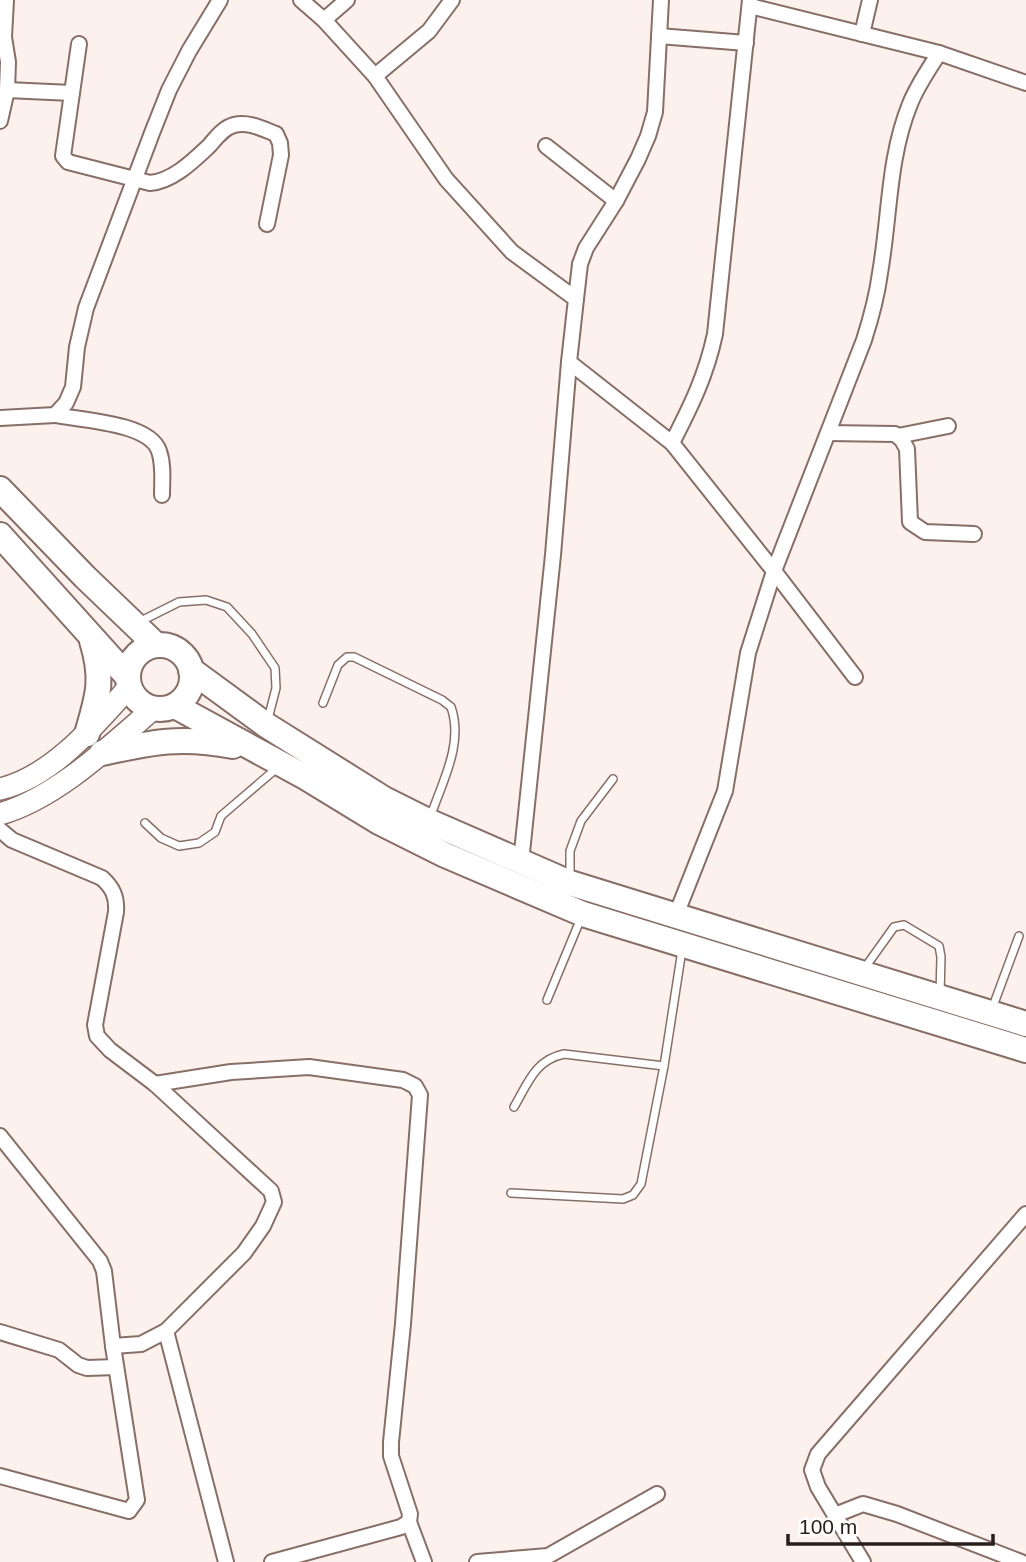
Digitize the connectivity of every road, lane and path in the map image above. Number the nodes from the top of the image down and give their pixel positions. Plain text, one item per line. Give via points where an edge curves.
1 (6, 0) edge
2 (220, 0) edge
3 (301, 0) edge
4 (347, 0) edge
5 (452, 0) edge
6 (661, 0) edge
7 (870, 0) edge
8 (750, 3) edge
9 (324, 20) junction
10 (862, 34) junction
11 (659, 36) junction
12 (746, 43) junction
13 (79, 44) dead end
14 (939, 53) junction
15 (375, 76) junction
16 (1026, 83) edge
17 (8, 90) junction
18 (72, 93) junction
19 (0, 121) edge
20 (546, 146) dead end
21 (136, 178) junction
22 (615, 201) junction
23 (267, 224) dead end
24 (576, 299) junction
25 (569, 362) junction
26 (55, 415) junction
27 (0, 418) edge
28 (948, 426) dead end
29 (828, 433) junction
30 (898, 436) junction
31 (672, 443) junction
32 (0, 489) edge
33 (162, 495) dead end
34 (974, 534) dead end
35 (0, 535) edge
36 (774, 571) junction
37 (133, 624) junction
38 (90, 634) junction
39 (156, 645) junction
40 (191, 670) junction
41 (855, 677) dead end
42 (128, 682) junction
43 (323, 703) dead end
44 (164, 708) junction
45 (266, 725) junction
46 (95, 743) junction
47 (249, 749) junction
48 (280, 765) junction
49 (613, 779) dead end
50 (0, 789) edge
51 (0, 814) edge
52 (428, 821) junction
53 (145, 823) dead end
54 (0, 830) edge
55 (521, 862) junction
56 (570, 883) junction
57 (583, 914) junction
58 (676, 915) junction
59 (1019, 936) dead end
60 (682, 946) junction
61 (862, 972) junction
62 (940, 998) junction
63 (547, 1000) dead end
64 (990, 1013) junction
65 (932, 1022) junction
66 (1026, 1024) edge
67 (1026, 1050) edge
68 (664, 1066) junction
69 (155, 1084) junction
70 (514, 1107) dead end
71 (0, 1136) edge
72 (511, 1194) dead end
73 (1026, 1214) edge
74 (166, 1331) junction
75 (0, 1332) edge
76 (113, 1346) junction
77 (116, 1367) junction
78 (0, 1476) edge
79 (657, 1494) dead end
80 (835, 1515) junction
81 (409, 1522) junction
82 (226, 1562) edge
83 (272, 1562) edge
84 (424, 1562) edge
85 (477, 1562) edge
86 (863, 1562) edge
87 (1021, 1562) edge

1 - 17 street
2 - 21 street via 169,90
3 - 9 street
4 - 9 street
5 - 15 street via 429,31
6 - 11 street
7 - 10 street
8 - 10 street
8 - 12 street
9 - 15 street
10 - 14 street
11 - 12 street
11 - 22 street via 655,112 638,159
12 - 31 street via 715,334 699,391
13 - 18 street
14 - 16 street
14 - 29 street via 909,104 892,173 874,306
15 - 24 street via 446,179 512,252
17 - 18 street
17 - 19 street
18 - 21 street via 63,156 68,162
20 - 22 street
21 - 23 street via 164,182 223,131 234,125 251,125 276,134 280,143
21 - 26 street via 86,309 73,387
22 - 24 street via 586,248
24 - 25 street
25 - 31 street
25 - 55 street
26 - 27 street
26 - 33 street via 127,428 153,439 162,466
28 - 30 street
29 - 30 street
29 - 36 street
30 - 34 street via 906,449 910,522 925,532
31 - 36 street
32 - 37 highway
35 - 38 highway
36 - 41 street
36 - 58 street via 748,653 725,791
37 - 39 highway
37 - 45 lane via 179,602 206,600 227,607 275,668 276,688
38 - 42 highway
38 - 46 highway via 100,671
39 - 40 highway via 180,652
39 - 42 highway via 136,655
40 - 44 highway via 184,699
40 - 45 highway
42 - 44 highway via 142,705
42 - 46 main road
43 - 52 lane via 338,665 354,657 451,707 457,731 455,746
44 - 46 main road
44 - 47 highway
45 - 52 highway via 384,800
46 - 47 highway via 182,739
46 - 50 main road via 70,749 30,777
46 - 51 main road via 38,799
47 - 48 highway
48 - 53 lane via 199,843 179,846
48 - 57 highway via 445,855
49 - 56 lane via 581,821 570,851
52 - 55 highway
54 - 69 street via 112,887 116,912 95,1025 97,1036
55 - 56 highway
56 - 58 highway
57 - 60 highway
57 - 63 lane
58 - 61 highway
59 - 64 lane
60 - 65 highway
60 - 68 lane
61 - 62 highway
61 - 62 lane via 894,927 904,925 939,946
62 - 64 highway
62 - 65 lane
64 - 66 highway
65 - 67 highway
68 - 70 lane via 564,1054 551,1057 541,1063
68 - 72 lane via 641,1184 633,1195 623,1199
69 - 74 street via 271,1191 274,1202 244,1253
69 - 81 street via 231,1072 309,1067 402,1080 415,1086 419,1113 391,1442
71 - 76 street via 100,1261
73 - 80 street via 818,1454 812,1470
74 - 76 street via 141,1344
74 - 82 street
75 - 77 street via 59,1350 87,1368
76 - 77 street
77 - 78 street via 137,1500 129,1511
79 - 85 street via 548,1556
80 - 86 street
80 - 87 street via 863,1504
81 - 83 street
81 - 84 street

